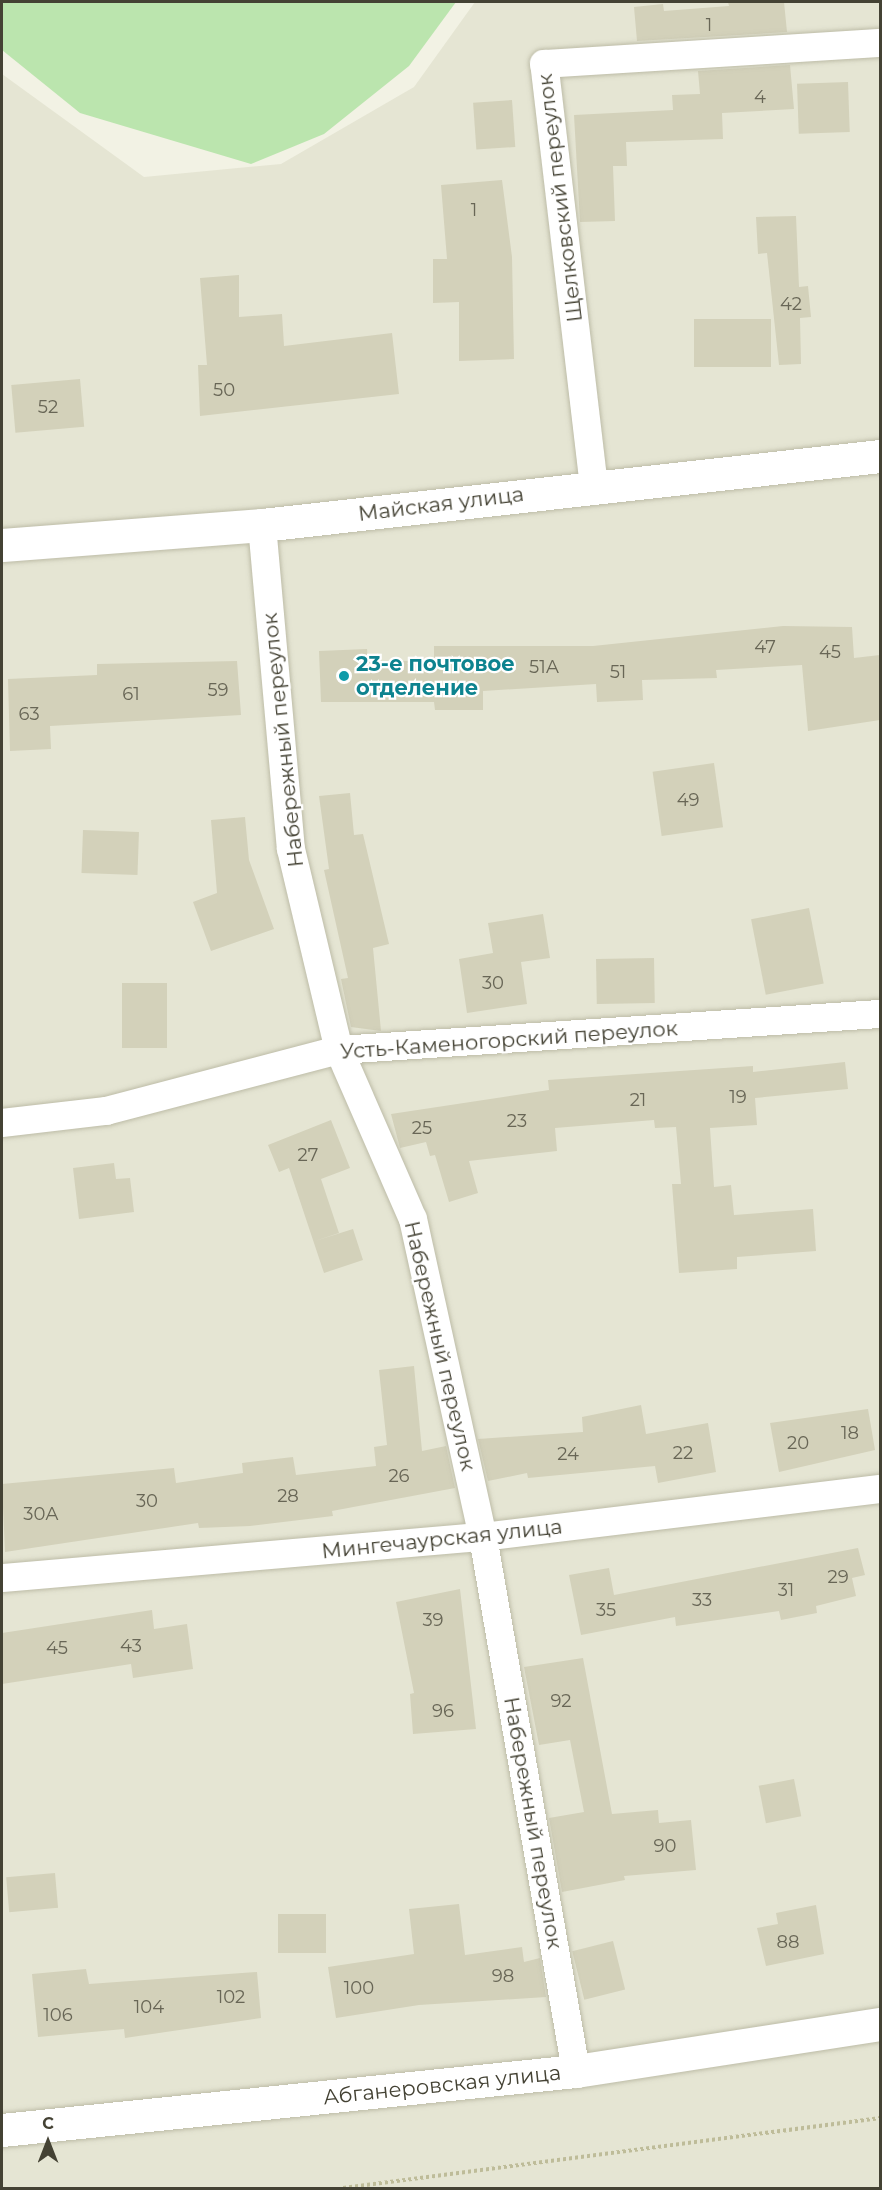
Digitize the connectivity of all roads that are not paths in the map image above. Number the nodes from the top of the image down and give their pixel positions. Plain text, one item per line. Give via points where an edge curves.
1 (880, 42) edge
2 (880, 456) edge
3 (594, 487) junction
4 (262, 525) junction
5 (2, 545) edge
6 (880, 1014) edge
7 (339, 1050) junction
8 (2, 1123) edge
9 (880, 1489) edge
10 (483, 1537) junction
11 (2, 1578) edge
12 (880, 2024) edge
13 (576, 2071) junction
14 (2, 2130) edge

1 - 3 street, Щелковский переулок via 543,64
2 - 3 street, Майская улица
3 - 4 street, Майская улица
4 - 5 street, Майская улица
4 - 7 street, Набережный переулок via 291,849
6 - 7 street, Усть-Каменогорский переулок
7 - 8 street, Усть-Каменогорский переулок via 106,1111
7 - 10 street, Набережный переулок via 413,1219
9 - 10 street, Мингечаурская улица
10 - 11 street, Мингечаурская улица
10 - 13 street, Набережный переулок
12 - 13 street, Абганеровская улица
13 - 14 street, Абганеровская улица

